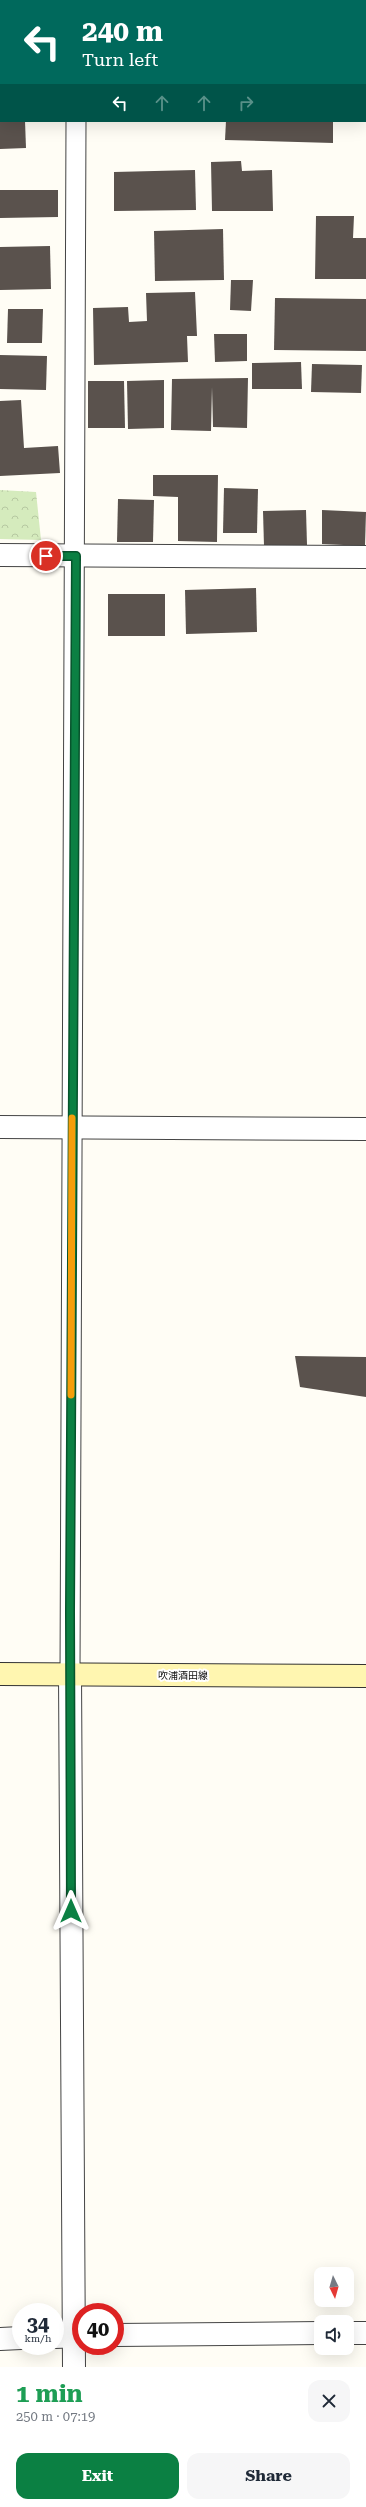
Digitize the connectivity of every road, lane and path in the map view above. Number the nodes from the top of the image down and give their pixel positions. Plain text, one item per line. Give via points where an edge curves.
1 (76, 122) edge
2 (0, 555) edge
3 (76, 556) junction
4 (366, 558) edge
5 (0, 1127) edge
6 (72, 1127) junction
7 (366, 1129) edge
8 (0, 1674) edge
9 (70, 1674) junction
10 (366, 1676) edge
11 (314, 2333) edge
12 (354, 2333) edge
13 (366, 2333) edge
14 (124, 2335) edge
15 (70, 2336) edge
16 (12, 2338) edge
17 (0, 2339) edge
18 (74, 2367) edge

1 - 3 lane
2 - 3 street
3 - 4 street
3 - 6 lane
5 - 6 street
6 - 7 street
6 - 9 lane
8 - 9 main road, 吹浦酒田線
9 - 10 main road, 吹浦酒田線
9 - 15 street
11 - 14 street
12 - 13 street
15 - 18 street
16 - 17 street

